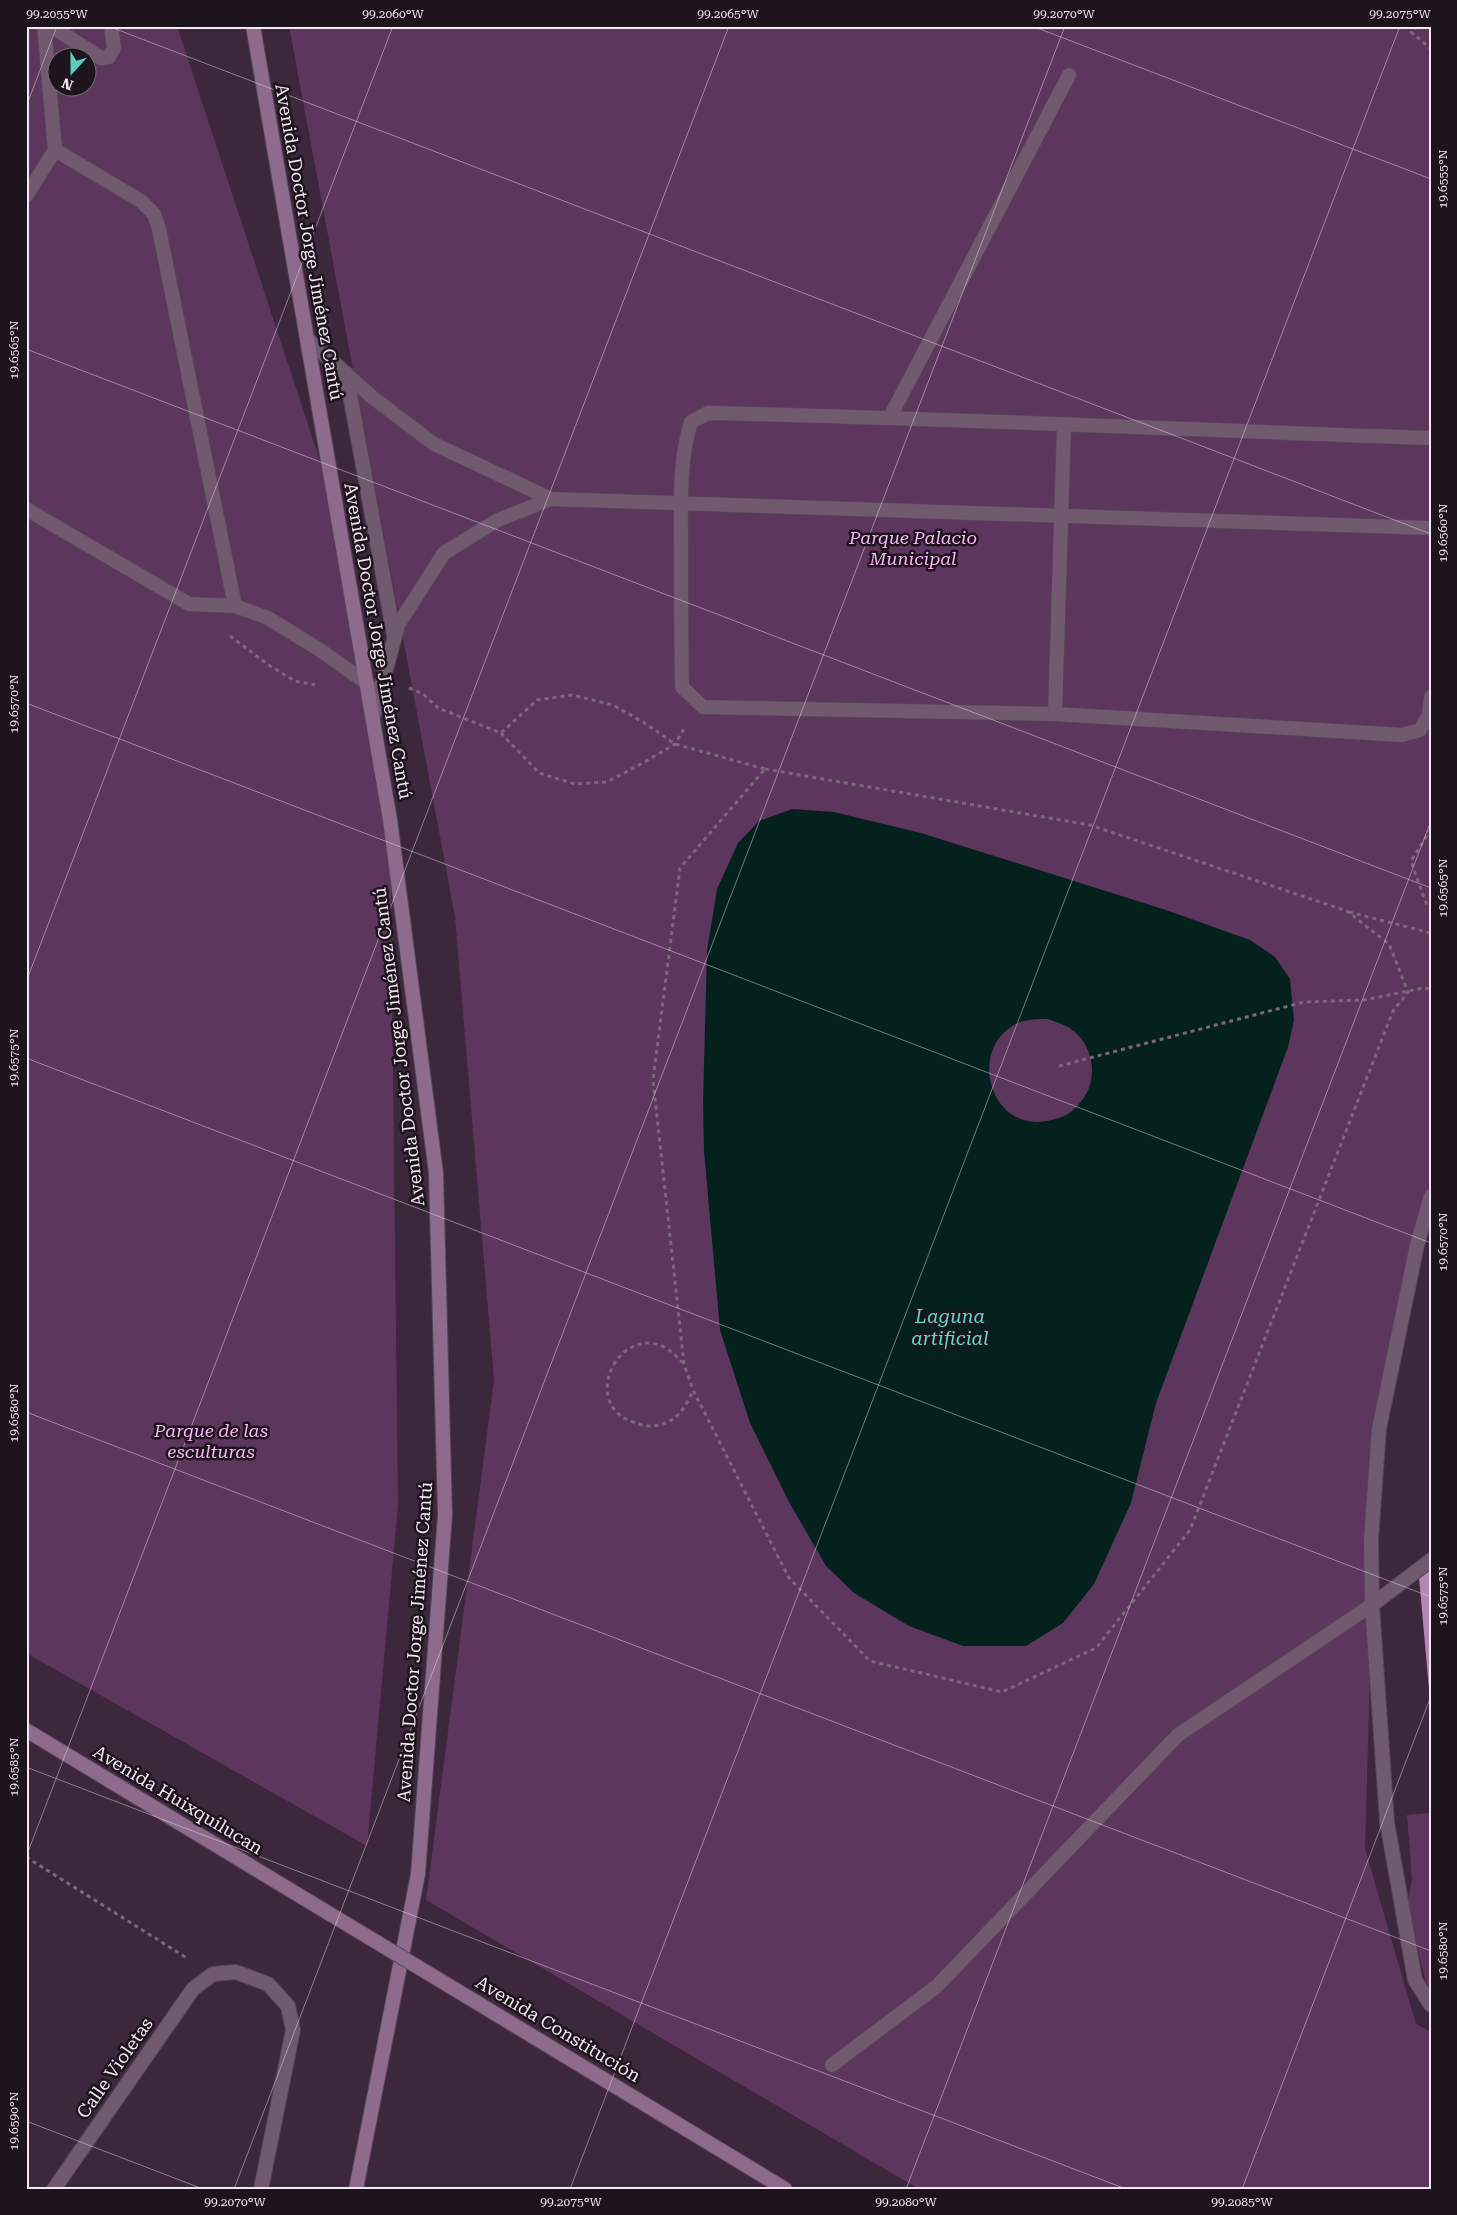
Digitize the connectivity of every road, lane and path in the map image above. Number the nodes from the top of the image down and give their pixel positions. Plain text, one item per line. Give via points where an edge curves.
1 (44, 26) edge
2 (50, 26) edge
3 (112, 26) edge
4 (253, 26) edge
5 (1417, 26) edge
6 (1431, 49) edge
7 (1069, 75) dead end
8 (55, 150) junction
9 (26, 196) edge
10 (307, 339) junction
11 (346, 373) junction
12 (890, 417) junction
13 (1064, 426) junction
14 (1431, 438) edge
15 (551, 499) junction
16 (681, 503) junction
17 (26, 509) edge
18 (1061, 516) junction
19 (1431, 528) edge
20 (209, 606) junction
21 (235, 606) junction
22 (394, 638) junction
23 (368, 684) junction
24 (315, 685) dead end
25 (404, 686) dead end
26 (1431, 698) edge
27 (1055, 714) junction
28 (373, 717) junction
29 (501, 733) junction
30 (675, 744) junction
31 (765, 769) junction
32 (1431, 829) edge
33 (1431, 904) edge
34 (1347, 911) junction
35 (1431, 933) edge
36 (1431, 989) edge
37 (1408, 992) junction
38 (1059, 1066) dead end
39 (1431, 1196) edge
40 (1424, 1247) edge
41 (684, 1364) junction
42 (693, 1390) junction
43 (1431, 1560) edge
44 (1372, 1605) junction
45 (26, 1730) edge
46 (26, 1857) edge
47 (310, 1902) joint
48 (213, 1974) junction
49 (1431, 2005) edge
50 (832, 2065) dead end
51 (54, 2189) edge
52 (261, 2189) edge
53 (356, 2189) edge
54 (785, 2189) edge

1 - 8 street
2 - 3 street via 101,58 108,58 114,48
4 - 10 main road, Avenida Doctor Jorge Jiménez Cantú
5 - 6 path via 1411,32
7 - 12 street
8 - 9 street
8 - 21 street via 141,201 154,214
10 - 11 street
10 - 23 main road, Avenida Doctor Jorge Jiménez Cantú
11 - 15 street via 434,444
11 - 22 street
12 - 13 street
12 - 16 street via 708,413 691,422 685,442
13 - 14 street
13 - 18 street
15 - 16 street
15 - 22 street via 498,520 444,553 398,625
16 - 18 street
16 - 27 street via 682,687 703,706
17 - 20 street via 173,597 189,604
18 - 19 street
18 - 27 street
20 - 21 street
20 - 24 path via 217,625 248,651 295,681
21 - 23 street via 268,618
22 - 28 street
23 - 28 main road, Avenida Doctor Jorge Jiménez Cantú
25 - 29 path via 423,694 438,708
26 - 27 street via 1429,714 1420,730 1402,735
28 - 53 main road, Avenida Doctor Jorge Jiménez Cantú via 390,820 436,1173 445,1515 418,1874
29 - 30 path via 537,700 572,694 613,706
29 - 30 path via 539,773 575,784 607,782
30 - 31 path
31 - 34 path via 1090,825
31 - 41 path via 680,868 653,1080
32 - 33 path via 1411,861 1426,903
34 - 35 path
34 - 37 path via 1389,944
36 - 37 path
37 - 38 path via 1364,1000 1304,1002
37 - 42 path via 1393,1011 1190,1530 1096,1648 1002,1692 870,1661 789,1578
39 - 40 street
40 - 44 street via 1379,1429 1371,1539
41 - 42 path
41 - 42 path via 658,1344 641,1344 628,1350 616,1359 609,1373 610,1404 621,1416 636,1424 667,1424 688,1404
43 - 44 street
44 - 49 street via 1386,1822 1415,1980
44 - 50 street via 1178,1735 937,1986
45 - 47 main road, Avenida Huixquilucan
46 - 48 path
47 - 54 main road, Avenida Constitución, bridge
48 - 51 street, Calle Violetas via 193,1989
48 - 52 street via 236,1972 268,1984 288,2006 292,2030

